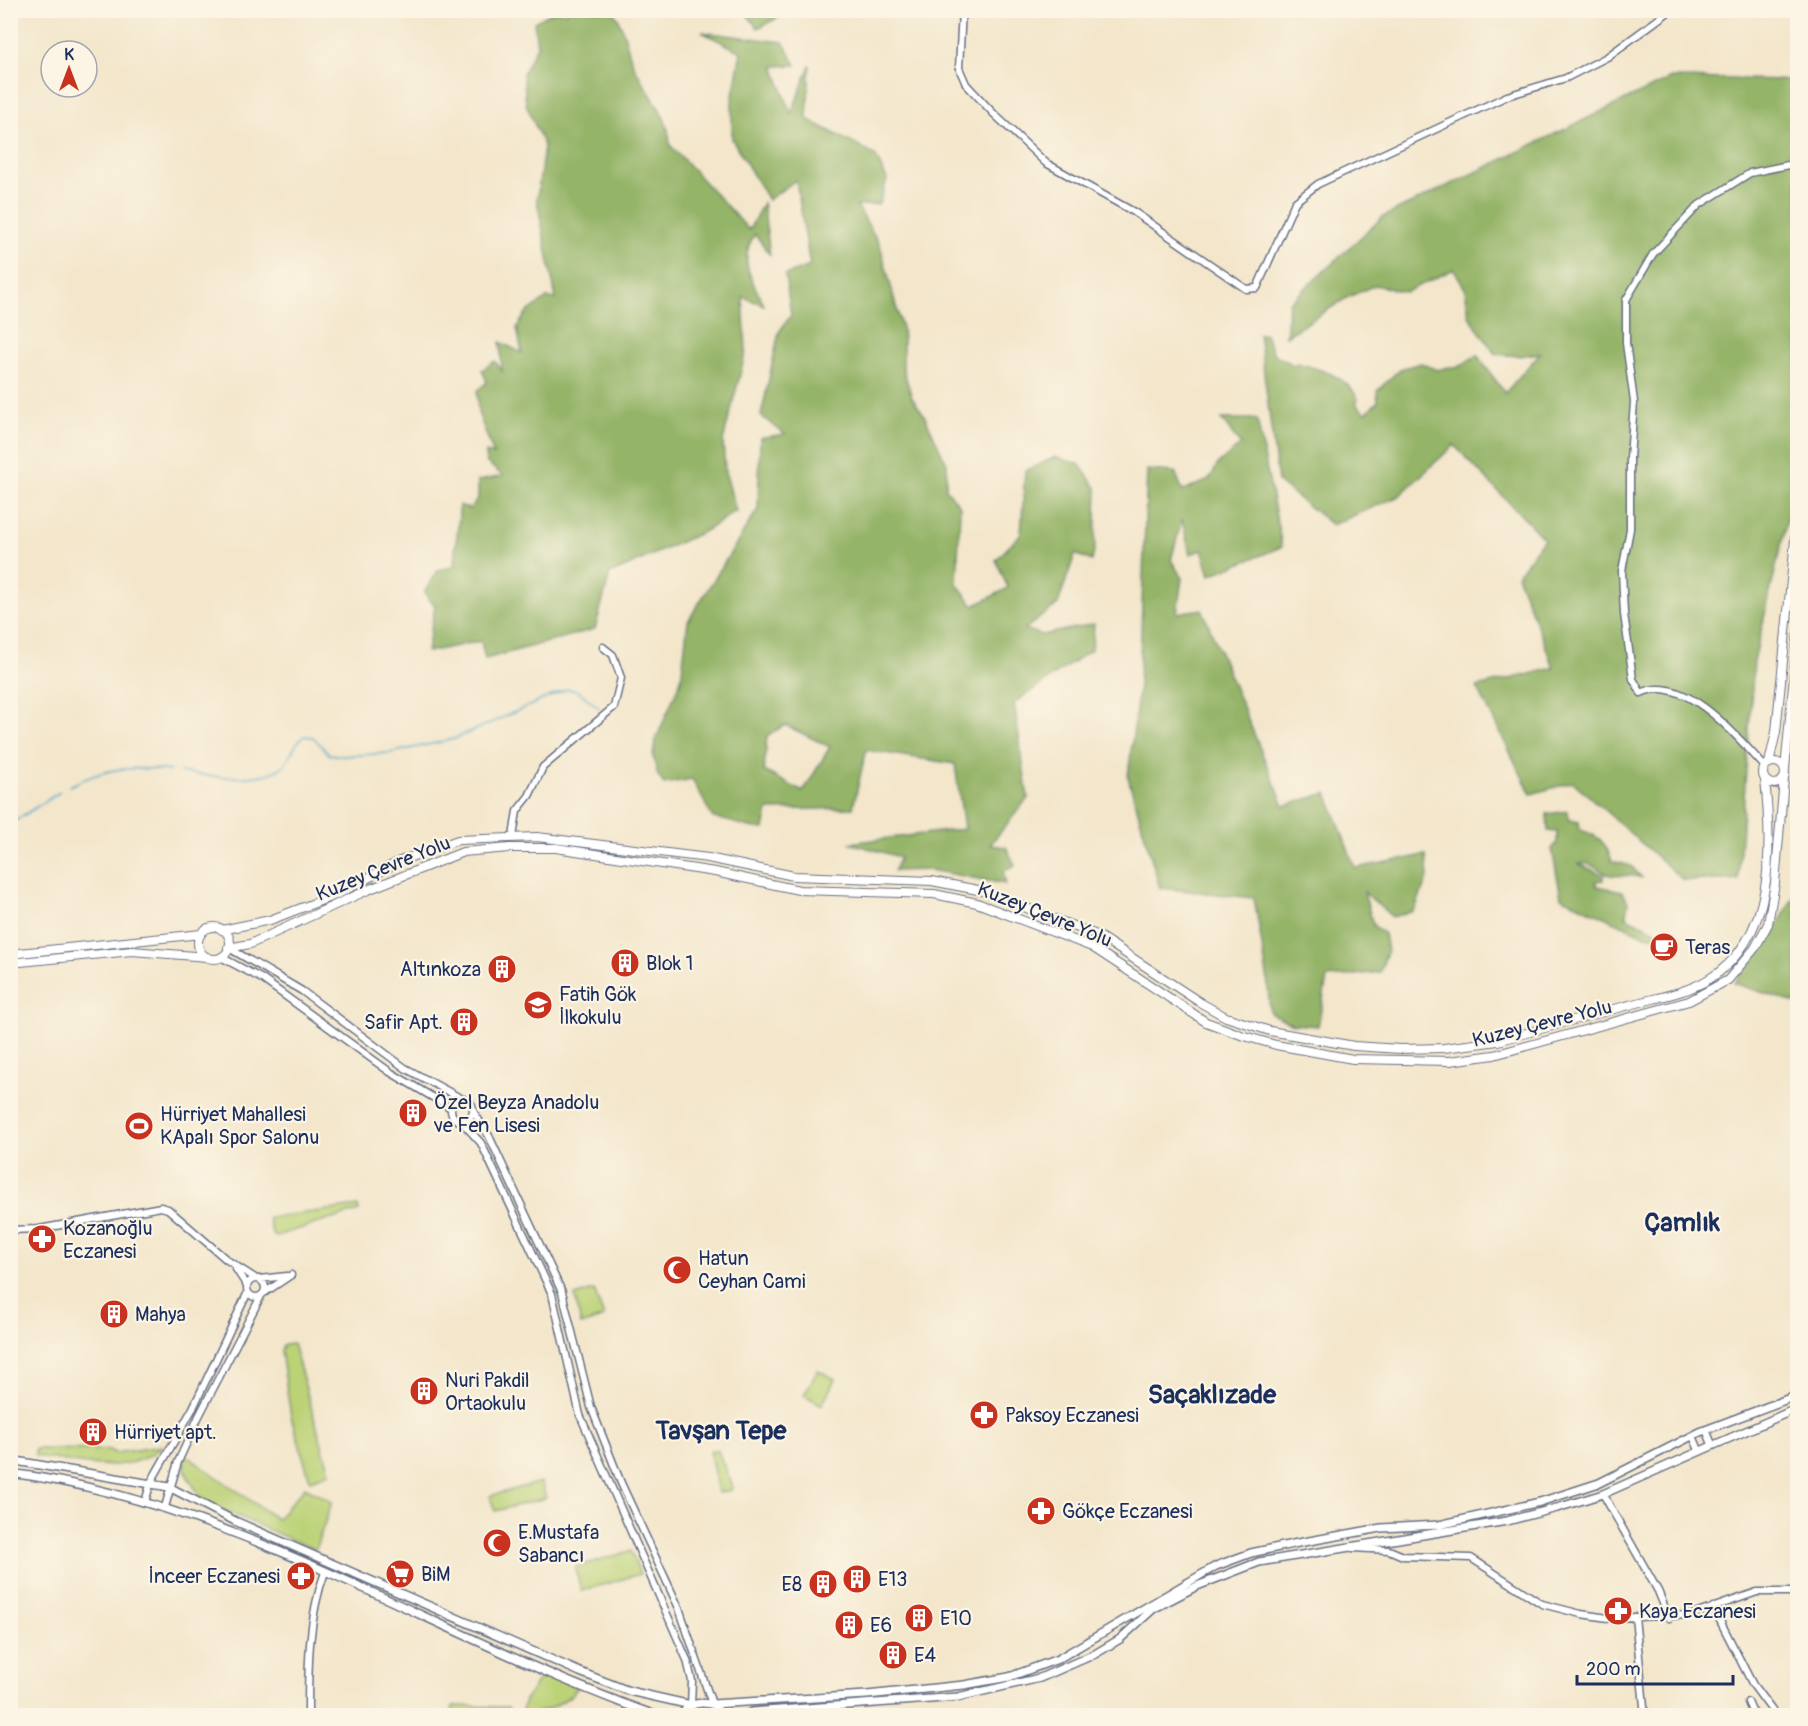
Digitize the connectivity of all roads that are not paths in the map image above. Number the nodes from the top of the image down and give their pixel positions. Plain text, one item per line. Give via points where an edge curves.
1 (962, 10) edge
2 (1671, 10) edge
3 (1797, 163) edge
4 (1797, 510) edge
5 (1797, 634) edge
6 (603, 647) dead end
7 (1767, 765) junction
8 (1785, 769) junction
9 (1765, 779) junction
10 (1784, 779) junction
11 (513, 837) junction
12 (222, 930) junction
13 (201, 934) junction
14 (228, 948) junction
15 (10, 954) edge
16 (207, 957) junction
17 (221, 957) junction
18 (10, 963) edge
19 (462, 1099) junction
20 (451, 1108) junction
21 (473, 1111) junction
22 (461, 1121) junction
23 (10, 1230) edge
24 (234, 1266) junction
25 (257, 1279) junction
26 (247, 1289) junction
27 (262, 1295) junction
28 (1797, 1395) edge
29 (1797, 1408) edge
30 (1706, 1430) junction
31 (1693, 1436) junction
32 (1712, 1444) junction
33 (1699, 1450) junction
34 (10, 1460) edge
35 (10, 1473) edge
36 (151, 1482) junction
37 (169, 1487) junction
38 (1603, 1494) junction
39 (145, 1502) junction
40 (165, 1507) junction
41 (1349, 1548) junction
42 (325, 1572) junction
43 (1797, 1593) edge
44 (1713, 1607) junction
45 (1635, 1617) junction
46 (1669, 1618) junction
47 (1748, 1702) dead end
48 (712, 1704) junction
49 (627, 1705) junction
50 (691, 1705) junction
51 (308, 1716) edge
52 (639, 1716) edge
53 (658, 1716) edge
54 (681, 1716) edge
55 (723, 1716) edge
56 (743, 1716) edge
57 (1645, 1716) edge
58 (1754, 1716) edge
59 (1776, 1716) edge

1 - 2 street via 959,68 966,84 993,113 1046,164 1134,212 1246,289 1257,288 1295,202 1318,184 1507,96 1566,78 1607,57
3 - 7 street via 1750,172 1699,206 1653,254 1626,300 1626,343 1634,402 1630,529 1622,571 1623,614 1633,680 1641,693 1653,687 1679,691
4 - 7 main road via 1776,732
5 - 8 main road
6 - 11 street via 613,655 621,678 614,707 543,767 530,795 517,811
7 - 8 main road via 1778,762
7 - 9 main road
8 - 10 main road
9 - 10 main road via 1774,784
9 - 11 main road, Kuzey Çevre Yolu via 1769,817 1765,889 1754,928 1723,969 1689,988 1498,1041 1424,1049 1334,1043 1270,1031 1226,1017 1099,936 983,891 932,881 794,876 708,858
10 - 14 main road, Kuzey Çevre Yolu via 1775,883 1767,924 1755,948 1728,980 1689,1001 1494,1055 1450,1061 1353,1059 1241,1035 1206,1022 1092,947 977,903 934,894 799,890 715,872 556,848 463,852 250,944
11 - 12 main road, Kuzey Çevre Yolu via 458,840 400,861 338,894 270,920
12 - 13 main road via 210,927
12 - 14 main road via 229,939
13 - 15 main road
13 - 16 main road via 198,946
14 - 17 main road
14 - 19 street via 302,991 405,1068
16 - 17 main road
16 - 18 main road via 132,951
17 - 20 street via 271,985 383,1067
19 - 20 street
19 - 21 street via 471,1104
20 - 22 street via 453,1116
21 - 22 street
21 - 48 street via 489,1136 562,1292 591,1407 679,1608
22 - 50 street via 481,1143 552,1294 580,1415 687,1659 692,1681
23 - 24 street via 39,1229 161,1207
24 - 25 street
24 - 26 street
25 - 26 street
25 - 27 street via 265,1285
25 - 27 street via 291,1275
26 - 27 street via 252,1296
26 - 36 street via 193,1408
27 - 37 street via 199,1416
28 - 30 main road
29 - 32 main road
30 - 31 main road
30 - 32 street
31 - 33 street
31 - 48 main road via 1599,1483 1540,1502 1439,1525 1381,1528 1298,1543 1225,1563 1171,1590 1058,1659 1009,1677 867,1695
32 - 33 main road
33 - 38 main road
34 - 36 main road
35 - 39 main road via 90,1486
36 - 37 main road
36 - 39 street
37 - 40 street
37 - 50 main road via 235,1521 580,1672 629,1691
38 - 41 main road via 1507,1521
38 - 46 street
39 - 40 main road
40 - 42 main road
41 - 45 street via 1389,1550 1403,1556 1471,1558 1542,1604 1608,1618
41 - 56 main road via 1259,1562 1197,1586 1154,1609 1120,1639 1095,1654 1040,1678 1002,1689 884,1705 773,1710
42 - 49 main road
42 - 51 street via 312,1623
43 - 44 street via 1756,1592
44 - 46 street
44 - 59 street via 1750,1680
45 - 46 street
45 - 57 street
47 - 58 street
48 - 50 main road
48 - 55 main road
49 - 52 main road
49 - 53 main road
50 - 54 main road

